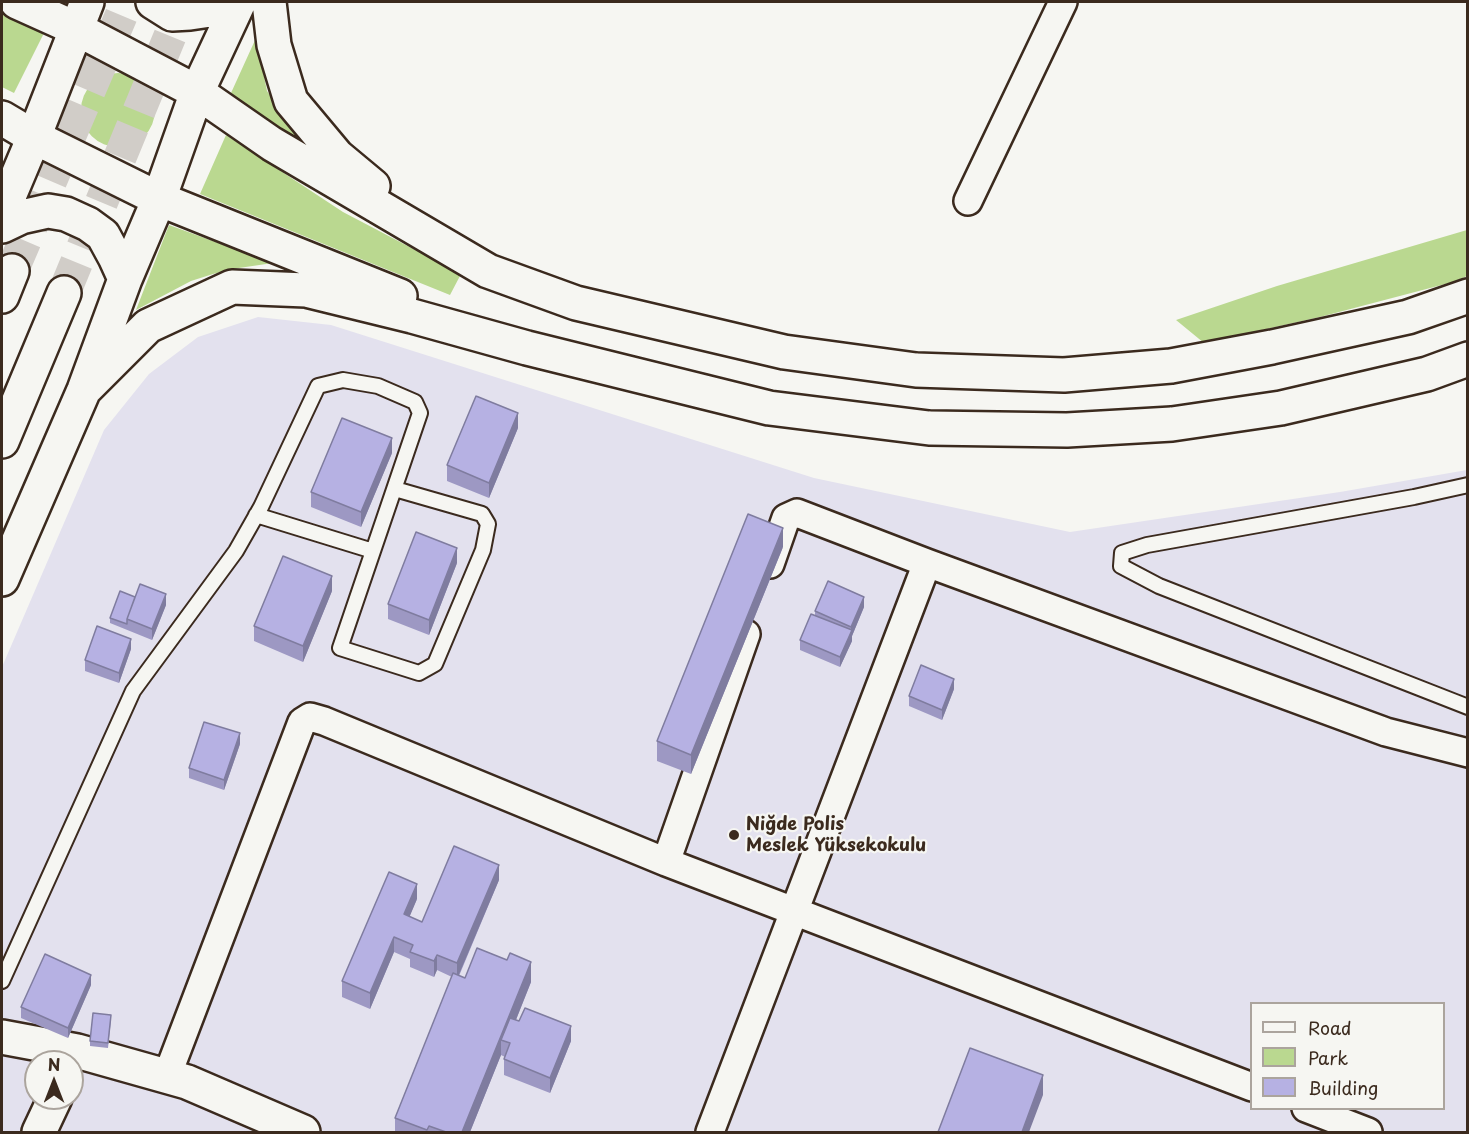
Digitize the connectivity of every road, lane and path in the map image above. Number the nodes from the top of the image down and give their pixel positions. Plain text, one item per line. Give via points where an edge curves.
1 (17, 2) edge
2 (153, 2) edge
3 (231, 2) edge
4 (239, 2) edge
5 (269, 2) edge
6 (1063, 2) edge
7 (82, 15) edge
8 (197, 93) junction
9 (2, 118) edge
10 (34, 136) junction
11 (159, 198) junction
12 (968, 201) dead end
13 (2, 213) edge
14 (2, 226) edge
15 (124, 279) junction
16 (64, 292) tunnel mouth
17 (1467, 296) edge
18 (527, 348) junction
19 (784, 352) junction
20 (1467, 359) edge
21 (84, 390) junction
22 (2, 441) edge
23 (1467, 485) edge
24 (395, 489) junction
25 (256, 515) junction
26 (373, 551) junction
27 (927, 563) junction
28 (2, 579) edge
29 (1467, 707) edge
30 (1467, 753) edge
31 (666, 862) junction
32 (795, 911) junction
33 (2, 981) edge
34 (2, 1037) edge
35 (49, 1050) edge
36 (84, 1059) edge
37 (167, 1076) junction
38 (1250, 1088) edge
39 (49, 1110) edge
40 (1311, 1110) edge
41 (39, 1132) edge
42 (303, 1132) edge
43 (710, 1132) edge
44 (1368, 1132) edge

1 - 7 main road
2 - 3 main road via 172,14 224,8
4 - 8 main road
5 - 19 main road via 274,45 291,101 338,156 381,192 515,264 605,299
6 - 12 street
7 - 8 main road
7 - 10 main road
8 - 11 main road
8 - 19 main road via 272,144 488,271 576,303
9 - 10 main road
10 - 11 main road
10 - 13 main road
11 - 15 main road
11 - 18 main road
14 - 15 main road via 48,211 66,214 103,235
15 - 21 main road
16 - 22 main road
17 - 19 main road via 1408,317 1272,347 1171,366 1064,375 916,369
18 - 20 main road via 769,408 929,428 1067,430 1172,424 1281,408 1427,374
18 - 21 main road via 306,290 232,287 148,326
21 - 28 main road
23 - 29 lane via 1147,545 1122,552 1121,566 1159,586
24 - 25 lane via 420,413 415,402 378,386 343,380 318,386
24 - 26 lane
24 - 26 lane via 482,514 488,524 483,549 435,664 419,673 340,648
25 - 26 lane
25 - 33 lane via 236,551 133,691
27 - 30 street via 1376,729
27 - 31 street via 797,513 786,518
27 - 32 street
31 - 32 street
31 - 37 street via 310,717 302,722
32 - 38 street
32 - 43 street
34 - 35 main road
36 - 37 main road
37 - 42 main road
39 - 41 main road
40 - 44 street

